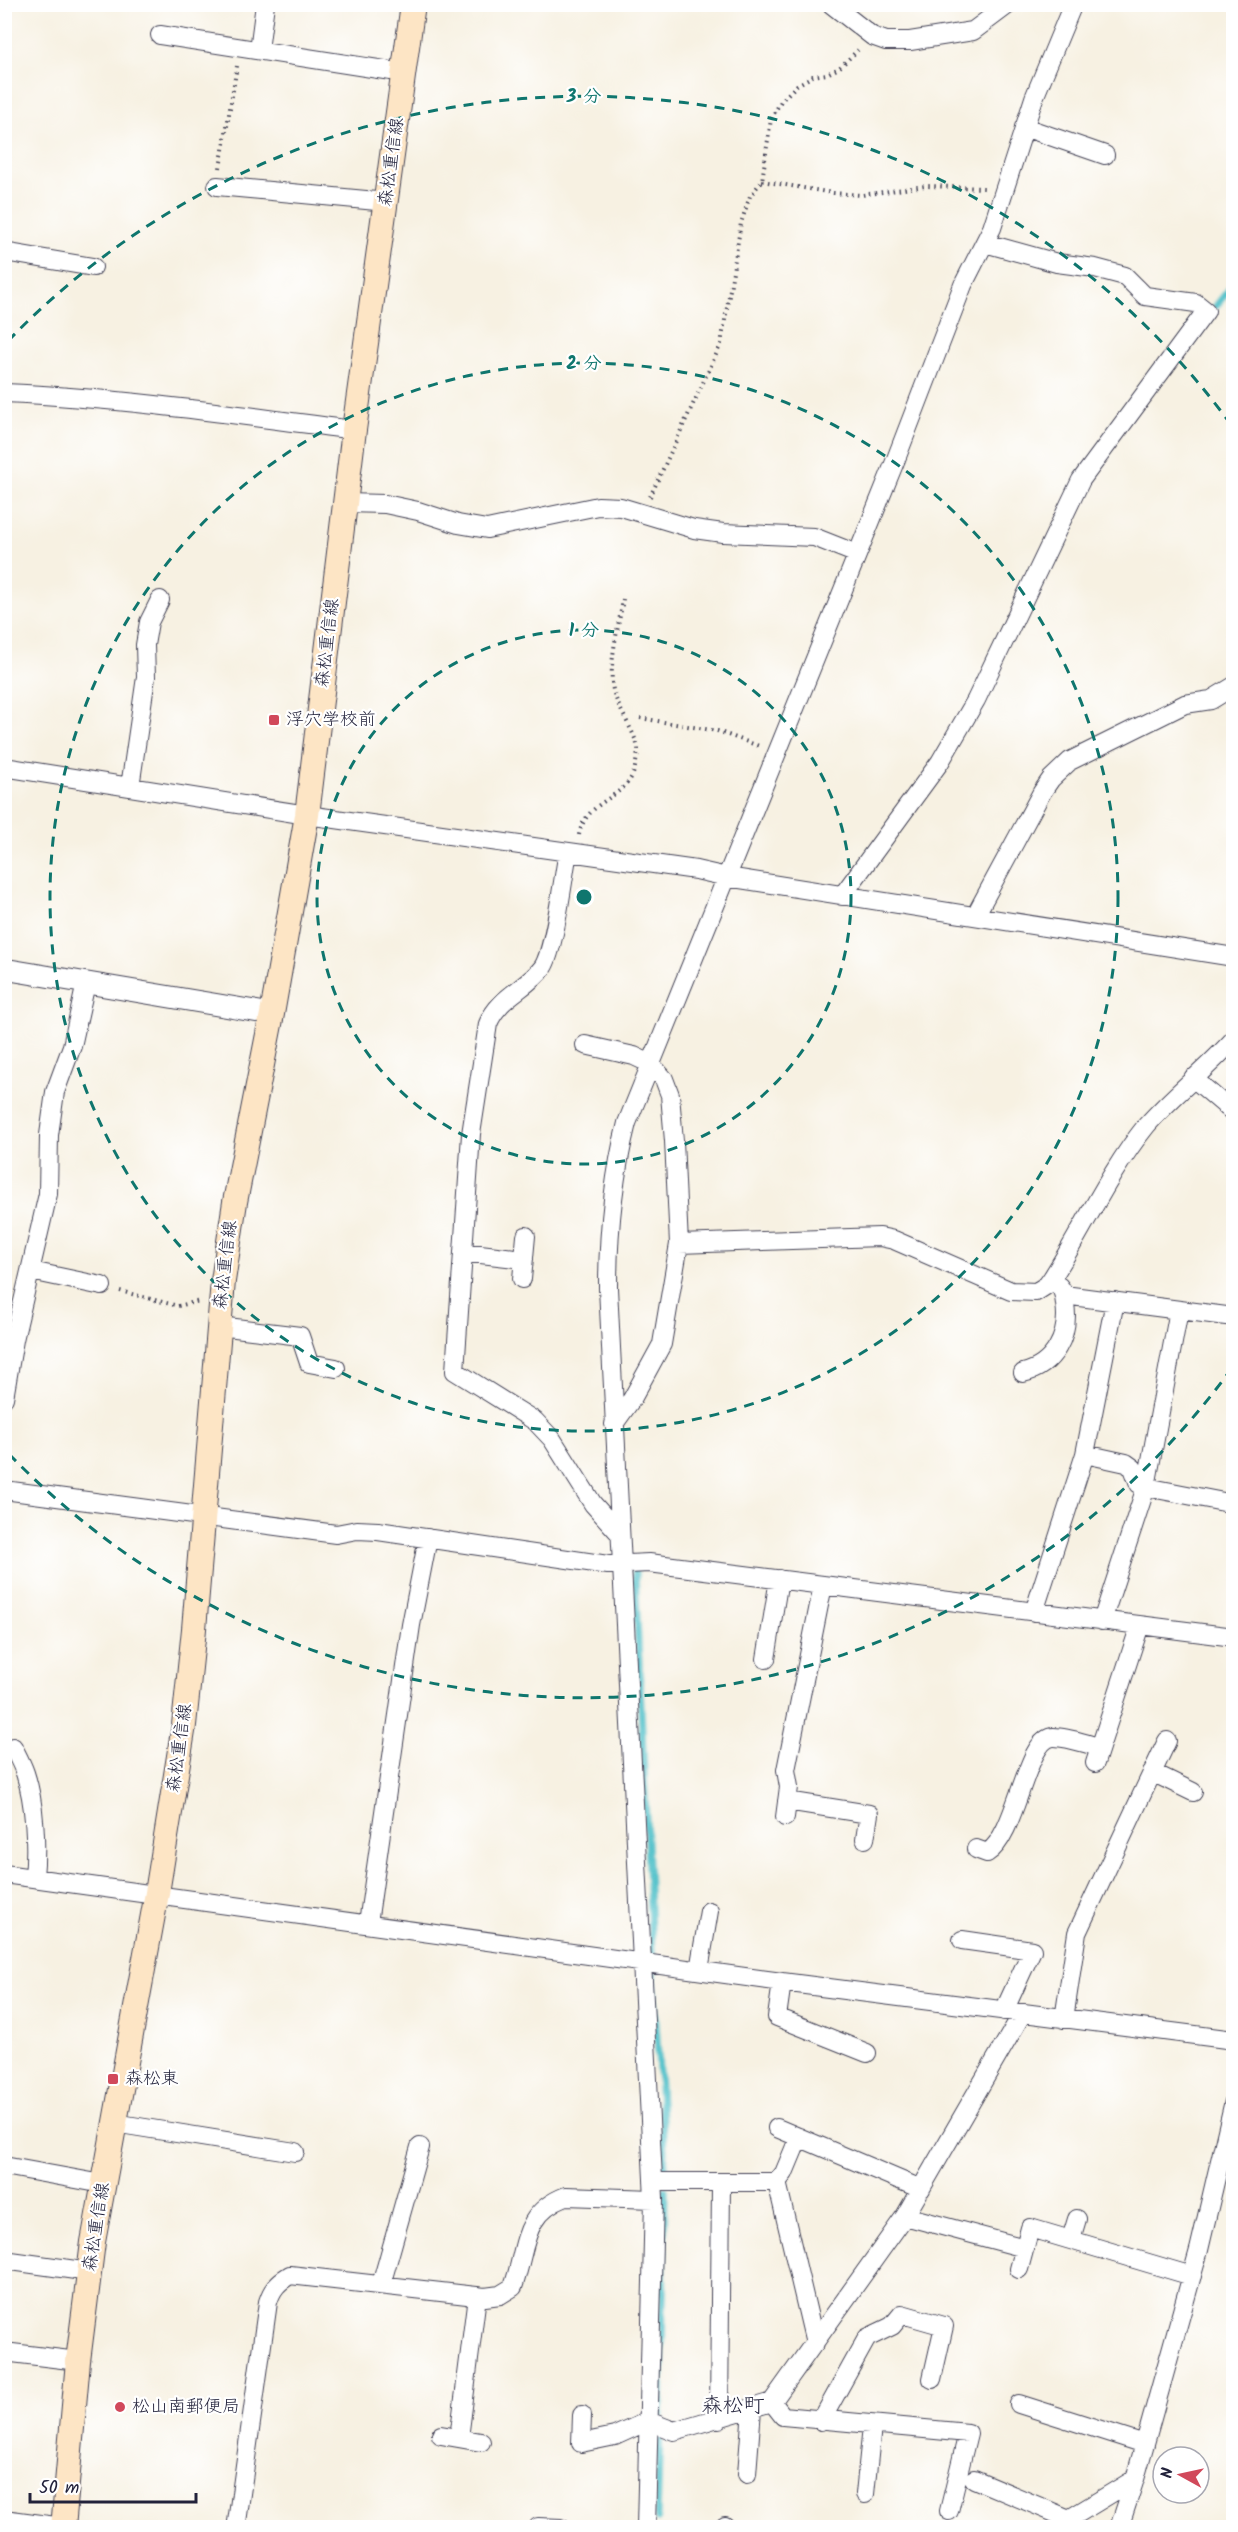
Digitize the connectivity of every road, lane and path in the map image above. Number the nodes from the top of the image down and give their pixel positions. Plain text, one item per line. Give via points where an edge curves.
1 (265, 4) edge
2 (413, 4) edge
3 (831, 4) edge
4 (1009, 4) edge
5 (1073, 4) edge
6 (160, 35) dead end
7 (872, 36) junction
8 (240, 47) junction
9 (259, 50) junction
10 (404, 73) junction
11 (1024, 127) junction
12 (1105, 155) dead end
13 (762, 181) junction
14 (217, 186) joint
15 (1005, 189) junction
16 (387, 202) junction
17 (985, 243) junction
18 (4, 252) edge
19 (93, 267) dead end
20 (4, 393) edge
21 (354, 429) junction
22 (345, 503) junction
23 (642, 514) junction
24 (857, 554) junction
25 (623, 599) dead end
26 (160, 600) dead end
27 (1233, 686) edge
28 (640, 718) dead end
29 (777, 751) junction
30 (4, 767) edge
31 (130, 787) junction
32 (307, 815) junction
33 (572, 853) junction
34 (726, 878) junction
35 (842, 896) junction
36 (975, 916) junction
37 (1233, 957) edge
38 (4, 969) edge
39 (86, 983) junction
40 (272, 1014) junction
41 (1233, 1039) edge
42 (585, 1045) dead end
43 (651, 1064) junction
44 (1193, 1078) junction
45 (1233, 1113) edge
46 (526, 1236) dead end
47 (679, 1244) junction
48 (463, 1252) junction
49 (524, 1259) junction
50 (31, 1271) junction
51 (1052, 1278) junction
52 (522, 1279) dead end
53 (102, 1287) joint
54 (1064, 1295) junction
55 (222, 1296) junction
56 (1115, 1302) junction
57 (1179, 1310) junction
58 (12, 1315) edge
59 (1233, 1317) edge
60 (219, 1326) junction
61 (336, 1368) dead end
62 (1023, 1373) dead end
63 (4, 1398) edge
64 (614, 1424) junction
65 (1085, 1454) junction
66 (1146, 1487) junction
67 (4, 1490) edge
68 (1233, 1504) edge
69 (203, 1517) junction
70 (620, 1534) junction
71 (428, 1538) junction
72 (622, 1564) junction
73 (779, 1579) junction
74 (824, 1585) junction
75 (1034, 1612) junction
76 (1102, 1621) junction
77 (1140, 1625) junction
78 (1233, 1637) edge
79 (766, 1659) dead end
80 (778, 1716) dead end
81 (796, 1719) junction
82 (1167, 1741) dead end
83 (13, 1747) dead end
84 (1152, 1772) junction
85 (1193, 1792) dead end
86 (865, 1839) dead end
87 (976, 1849) dead end
88 (4, 1874) edge
89 (34, 1877) junction
90 (157, 1893) junction
91 (709, 1911) dead end
92 (368, 1923) junction
93 (962, 1940) dead end
94 (641, 1961) junction
95 (699, 1970) junction
96 (782, 1982) junction
97 (1013, 2013) junction
98 (1064, 2019) junction
99 (1233, 2040) edge
100 (867, 2053) dead end
101 (1233, 2105) edge
102 (114, 2123) junction
103 (777, 2127) dead end
104 (799, 2137) junction
105 (420, 2148) dead end
106 (295, 2152) dead end
107 (4, 2166) edge
108 (720, 2182) junction
109 (777, 2182) junction
110 (103, 2184) junction
111 (921, 2189) junction
112 (653, 2190) junction
113 (905, 2216) junction
114 (1077, 2219) dead end
115 (1071, 2239) junction
116 (1025, 2248) junction
117 (4, 2260) edge
118 (1019, 2270) dead end
119 (90, 2272) junction
120 (1192, 2276) junction
121 (381, 2285) junction
122 (477, 2296) junction
123 (814, 2343) junction
124 (4, 2352) edge
125 (78, 2361) junction
126 (932, 2379) dead end
127 (772, 2402) junction
128 (1019, 2404) dead end
129 (752, 2409) junction
130 (582, 2415) dead end
131 (719, 2419) junction
132 (648, 2421) junction
133 (821, 2421) junction
134 (872, 2426) junction
135 (481, 2442) dead end
136 (1145, 2444) junction
137 (747, 2474) dead end
138 (974, 2479) dead end
139 (1135, 2479) junction
140 (865, 2494) dead end
141 (949, 2511) dead end
142 (4, 2519) edge
143 (237, 2522) dead end
144 (1064, 2523) edge
145 (63, 2527) edge
146 (538, 2527) edge
147 (561, 2528) edge
148 (646, 2528) edge
149 (1119, 2528) edge

1 - 9 street
2 - 10 main road, 森松重信線
3 - 7 street
4 - 7 street via 973,31 909,41 886,41
5 - 11 street
6 - 8 street
7 - 13 path via 840,68 813,76 781,101 771,118
8 - 9 street
8 - 14 path
9 - 10 street
10 - 16 main road, 森松重信線
11 - 12 street
11 - 15 street
13 - 15 path via 862,195 925,186
13 - 23 path via 750,196 741,223 721,344
14 - 16 street
15 - 17 street
16 - 21 main road, 森松重信線
17 - 24 street via 963,285
17 - 35 street via 1125,276 1145,296 1196,303 1206,311 1080,480 976,700 940,762
18 - 19 street
20 - 21 street via 64,395
21 - 22 main road, 森松重信線
22 - 23 street via 418,510 487,529 598,506 621,507
22 - 32 main road, 森松重信線
23 - 24 street via 723,533 814,537
24 - 29 street
25 - 33 path via 612,678 638,748 634,771 626,787 586,815
26 - 31 street via 149,622 145,645 147,677
27 - 36 street via 1211,700 1185,704 1059,770 1042,792
28 - 29 path via 717,731
29 - 34 street
30 - 31 street
31 - 32 street
32 - 33 street
32 - 40 main road, 森松重信線
33 - 34 street via 696,870
33 - 48 street via 542,967 493,1012 488,1024 471,1134
34 - 35 street
34 - 43 street
35 - 36 street
36 - 37 street
38 - 39 street
39 - 40 street
39 - 50 street via 72,1046 55,1092 49,1135 48,1194
40 - 55 main road, 森松重信線 via 235,1202
41 - 44 street
42 - 43 street
43 - 47 street via 664,1079 670,1095
43 - 64 street via 627,1123 611,1205 608,1288
44 - 45 street
44 - 51 street via 1145,1128
46 - 49 street
47 - 51 street via 880,1237 1011,1291 1036,1292
47 - 64 street via 662,1344 632,1400
48 - 49 street
48 - 70 street via 455,1371 535,1421 552,1439 593,1504
49 - 52 street
50 - 53 street
50 - 58 street
51 - 54 street
53 - 55 path via 178,1306
54 - 56 street
54 - 62 street via 1065,1333 1059,1348 1035,1370
55 - 60 main road, 森松重信線
56 - 57 street
56 - 65 street
57 - 59 street
57 - 66 street
58 - 63 street
60 - 61 street via 300,1336 309,1363
60 - 69 main road, 森松重信線
64 - 70 street
65 - 66 street via 1126,1463 1133,1468 1139,1485
65 - 75 street
66 - 68 street
66 - 76 street
67 - 69 street
69 - 71 street via 336,1534 357,1530
69 - 90 main road, 森松重信線 via 184,1725
70 - 72 street
71 - 72 street
71 - 92 street via 411,1625
72 - 73 street via 649,1563
72 - 94 street
73 - 74 street
73 - 79 street
74 - 75 street
74 - 81 street
75 - 76 street
76 - 77 street
77 - 78 street
77 - 87 street via 1097,1755 1053,1737 1042,1740 1003,1836 987,1853
80 - 81 street
81 - 86 street via 786,1770 786,1809 869,1814
82 - 84 street
83 - 89 street via 25,1774 33,1817
84 - 85 street
84 - 98 street via 1077,1933
88 - 89 street
89 - 90 street
90 - 92 street
90 - 102 main road, 森松重信線
91 - 95 street
92 - 94 street
93 - 97 street via 1032,1950
94 - 95 street
94 - 112 street
95 - 96 street
96 - 97 street
96 - 100 street via 777,2017
97 - 98 street
97 - 111 street
98 - 99 street
101 - 120 street
102 - 106 street
102 - 110 main road, 森松重信線
103 - 104 street
104 - 109 street
104 - 111 street
105 - 121 street
107 - 110 street
108 - 109 street
108 - 112 street
108 - 131 street
109 - 123 street
110 - 119 main road, 森松重信線
111 - 113 street
112 - 122 street via 553,2200 530,2227 513,2287 500,2295
112 - 132 street
113 - 116 street
113 - 123 street
114 - 115 street
115 - 116 street via 1030,2228
115 - 120 street
116 - 118 street
117 - 119 street
119 - 125 main road, 森松重信線
120 - 136 street
121 - 122 street
121 - 143 street via 290,2275 279,2281 271,2293
122 - 135 street via 450,2436
123 - 127 street
124 - 125 street
125 - 145 main road, 森松重信線
126 - 133 street via 944,2326 902,2314 892,2326 860,2334
127 - 129 street
127 - 133 street via 783,2416
128 - 136 street
129 - 131 street
129 - 137 street
130 - 132 street via 581,2443 615,2436
131 - 132 street via 674,2431
132 - 148 street
133 - 134 street
134 - 140 street
134 - 141 street via 968,2433
136 - 139 street
138 - 144 street
139 - 144 street
139 - 149 street
142 - 145 street
146 - 147 street

